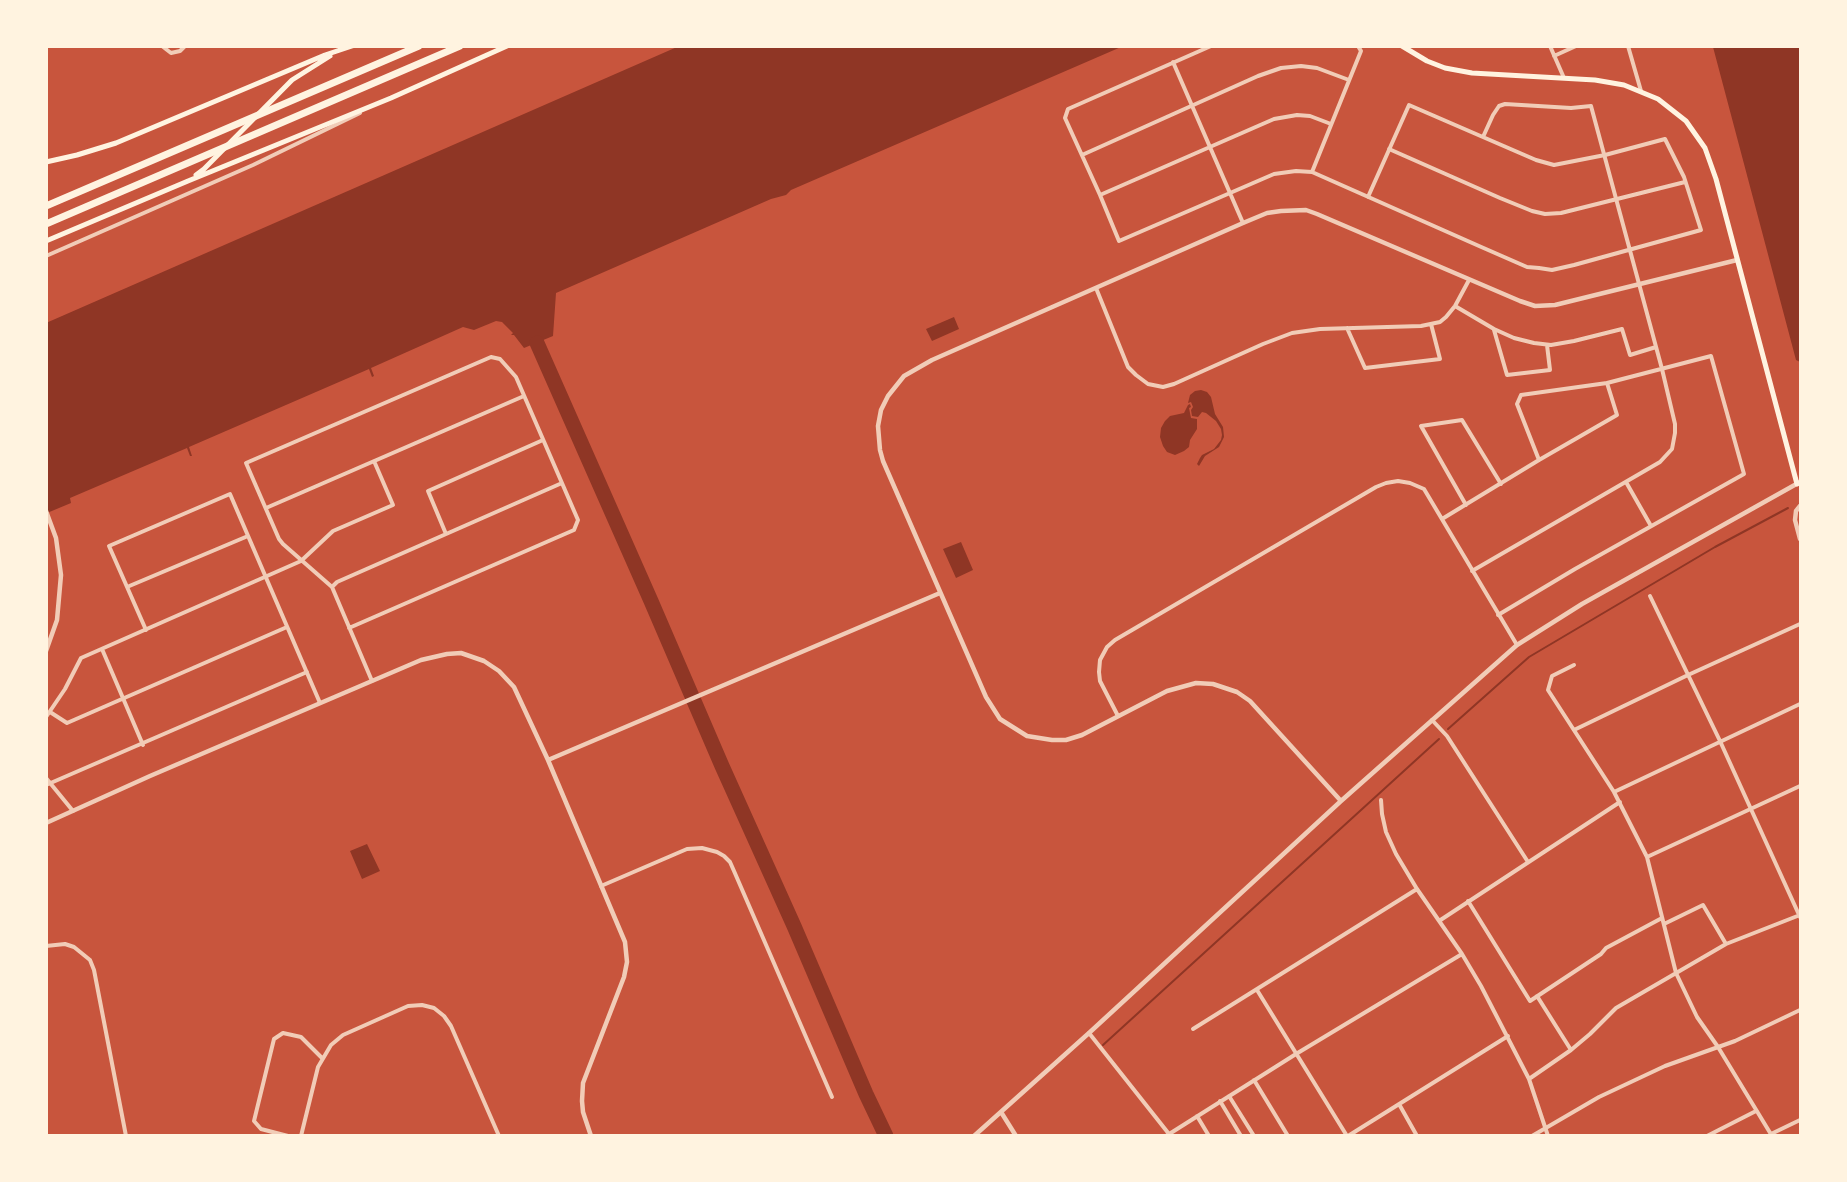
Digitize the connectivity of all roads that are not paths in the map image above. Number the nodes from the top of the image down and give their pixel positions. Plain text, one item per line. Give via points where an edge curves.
1 (162, 46) edge
2 (185, 46) edge
3 (352, 46) edge
4 (419, 46) edge
5 (459, 46) edge
6 (507, 46) edge
7 (1210, 46) edge
8 (1402, 46) edge
9 (1550, 46) edge
10 (1576, 46) edge
11 (1628, 46) edge
12 (1359, 49) edge
13 (340, 51) junction
14 (1554, 56) junction
15 (1173, 62) junction
16 (1564, 78) junction
17 (1349, 80) junction
18 (1641, 91) junction
19 (391, 98) junction
20 (1192, 106) junction
21 (1331, 124) junction
22 (1483, 137) junction
23 (1210, 147) junction
24 (1389, 149) junction
25 (1082, 155) junction
26 (1605, 155) junction
27 (46, 162) edge
28 (1312, 172) junction
29 (188, 181) junction
30 (1685, 183) junction
31 (1230, 194) junction
32 (1100, 195) junction
33 (1368, 197) junction
34 (1617, 200) junction
35 (46, 204) edge
36 (1243, 223) junction
37 (46, 224) edge
38 (46, 241) edge
39 (1630, 250) junction
40 (46, 256) edge
41 (1737, 260) junction
42 (1469, 280) junction
43 (1639, 284) junction
44 (1096, 288) junction
45 (1455, 306) junction
46 (1431, 324) junction
47 (1347, 328) junction
48 (1494, 329) junction
49 (1547, 345) junction
50 (1656, 347) junction
51 (1662, 369) junction
52 (1607, 383) junction
53 (524, 396) junction
54 (543, 440) junction
55 (1539, 460) junction
56 (374, 461) junction
57 (1626, 482) junction
58 (562, 483) junction
59 (1799, 483) edge
60 (1501, 484) junction
61 (1466, 504) junction
62 (1800, 506) edge
63 (266, 508) junction
64 (46, 512) edge
65 (1442, 519) junction
66 (1651, 526) junction
67 (446, 534) junction
68 (248, 536) junction
69 (1800, 539) edge
70 (302, 561) junction
71 (1472, 571) junction
72 (266, 577) junction
73 (127, 587) junction
74 (332, 587) junction
75 (940, 593) junction
76 (1650, 596) dead end
77 (1498, 615) junction
78 (1800, 624) edge
79 (287, 627) junction
80 (349, 627) junction
81 (146, 630) junction
82 (1517, 645) junction
83 (102, 649) junction
84 (46, 651) edge
85 (1574, 665) dead end
86 (307, 672) junction
87 (1688, 675) junction
88 (372, 681) junction
89 (124, 699) junction
90 (320, 703) junction
91 (1800, 704) edge
92 (50, 712) junction
93 (1118, 716) junction
94 (46, 717) edge
95 (1432, 720) junction
96 (1574, 730) junction
97 (1720, 741) junction
98 (142, 745) junction
99 (548, 760) junction
100 (46, 778) edge
101 (49, 785) edge
102 (1800, 786) edge
103 (1614, 792) junction
104 (1381, 800) dead end
105 (1341, 801) junction
106 (1620, 802) junction
107 (1751, 808) junction
108 (73, 812) junction
109 (46, 823) edge
110 (1647, 857) junction
111 (1528, 862) junction
112 (601, 886) junction
113 (1417, 889) junction
114 (1468, 901) junction
115 (1800, 915) edge
116 (1662, 918) junction
117 (1439, 921) junction
118 (1664, 924) junction
119 (1726, 944) junction
120 (46, 946) edge
121 (1462, 954) junction
122 (1676, 973) junction
123 (1257, 990) junction
124 (1537, 996) junction
125 (1800, 1010) edge
126 (1193, 1029) dead end
127 (1089, 1033) junction
128 (1508, 1036) junction
129 (1718, 1047) junction
130 (1570, 1050) junction
131 (1296, 1054) junction
132 (322, 1058) junction
133 (1254, 1080) junction
134 (1529, 1080) junction
135 (1229, 1096) junction
136 (832, 1097) dead end
137 (1220, 1101) junction
138 (1399, 1104) junction
139 (1756, 1111) junction
140 (1001, 1112) junction
141 (1197, 1116) junction
142 (1800, 1120) edge
143 (1545, 1127) junction
144 (1168, 1135) edge
145 (1771, 1135) edge
146 (126, 1136) edge
147 (288, 1136) edge
148 (301, 1136) edge
149 (499, 1136) edge
150 (591, 1136) edge
151 (974, 1136) edge
152 (1016, 1136) edge
153 (1209, 1136) edge
154 (1241, 1136) edge
155 (1254, 1136) edge
156 (1288, 1136) edge
157 (1347, 1136) edge
158 (1417, 1136) edge
159 (1532, 1136) edge
160 (1548, 1136) edge
161 (1707, 1136) edge

1 - 2 street via 171,53
3 - 13 main road
4 - 35 highway
5 - 37 highway
6 - 19 main road
7 - 15 street
8 - 16 main road via 1444,68
9 - 14 street
10 - 14 street
11 - 18 street
12 - 17 street
13 - 27 main road via 116,143
13 - 29 main road via 292,80
14 - 16 street
15 - 20 street
15 - 25 street via 1068,108 1065,118
16 - 18 main road via 1614,83
17 - 20 street via 1317,68 1281,68
17 - 21 street
18 - 41 main road via 1676,112 1705,148
19 - 29 main road
19 - 40 street via 253,165
20 - 23 street
20 - 25 street
21 - 23 street via 1310,116 1286,116
21 - 28 street
22 - 24 street via 1408,105
22 - 26 street via 1554,165
22 - 26 street via 1499,106 1505,104 1591,106
23 - 31 street
23 - 32 street
24 - 33 street
24 - 34 street via 1538,213 1561,213
25 - 32 street
26 - 30 street via 1665,139
26 - 34 street
28 - 31 street via 1274,174
28 - 33 street
29 - 38 main road
30 - 34 street
30 - 39 street via 1701,230
31 - 32 street via 1119,241
31 - 36 street
33 - 39 street via 1527,267 1552,270
34 - 39 street
36 - 42 street via 1267,213 1306,210
36 - 44 street
39 - 43 street
41 - 43 street
41 - 59 main road
42 - 43 street via 1535,306 1555,305
42 - 45 street
43 - 50 street
44 - 47 street via 1128,367 1148,384 1163,387 1281,336
44 - 75 street via 915,369 888,396 878,426 883,461
45 - 46 street via 1440,322
45 - 48 street
46 - 47 street
46 - 47 street via 1440,359 1365,368
48 - 49 street
48 - 49 street via 1507,375 1550,370
49 - 50 street via 1622,329 1630,355
50 - 51 street
51 - 52 street
51 - 57 street via 1675,424 1672,449 1660,462
51 - 66 street via 1711,356 1744,474
52 - 55 street via 1617,415
52 - 55 street via 1521,395 1517,404
53 - 54 street
53 - 56 street
53 - 63 street via 516,377 500,359 491,357 246,464
54 - 58 street
54 - 67 street via 428,492
55 - 60 street
56 - 63 street
56 - 70 street via 393,505 333,531
57 - 66 street
57 - 71 street
58 - 67 street
58 - 80 street via 578,520 574,530
59 - 82 street via 1582,604
60 - 61 street
60 - 61 street via 1462,420 1421,426
61 - 65 street
62 - 69 street via 1795,520
63 - 70 street via 279,539
64 - 84 street via 53,527 61,575 58,609
65 - 71 street
65 - 93 street via 1424,489 1398,481 1386,483 1123,634 1107,647 1100,660 1100,681
66 - 77 street
67 - 74 street
68 - 72 street
68 - 73 street
68 - 73 street via 230,494 110,546
70 - 72 street
70 - 74 street
71 - 77 street
72 - 79 street
72 - 81 street
73 - 81 street
74 - 80 street
75 - 93 street via 986,697 1000,719 1012,728 1027,736 1066,740
75 - 99 street
76 - 87 street
77 - 82 street
78 - 87 street
79 - 86 street
79 - 89 street
80 - 88 street
81 - 83 street
82 - 95 street
83 - 89 street
83 - 92 street via 79,661
85 - 96 street via 1552,676 1548,690
86 - 90 street
86 - 98 street
87 - 96 street
87 - 97 street
88 - 90 street
88 - 99 street via 421,660 447,654 460,653 484,662 514,687
89 - 92 street via 67,723
89 - 98 street
90 - 108 street
91 - 97 street
92 - 94 street
93 - 105 street via 1180,686 1196,683 1225,687 1250,701
95 - 105 street
95 - 111 street via 1447,736
96 - 103 street
97 - 103 street
97 - 107 street
98 - 101 street
99 - 112 street
100 - 101 street
101 - 108 street
102 - 107 street
103 - 106 street
104 - 113 street via 1386,832
105 - 127 street
106 - 110 street
106 - 111 street
107 - 110 street
107 - 115 street
108 - 109 street
110 - 116 street
111 - 114 street
112 - 136 street via 687,849 702,848 724,856 730,862
112 - 150 street via 621,929 627,962 583,1083 583,1112
113 - 117 street
113 - 123 street
114 - 117 street
114 - 124 street via 1530,1001
115 - 119 street
116 - 118 street
116 - 124 street via 1606,948
117 - 121 street
118 - 119 street via 1703,905
118 - 122 street
119 - 122 street
120 - 146 street via 65,944 90,960
121 - 128 street
121 - 131 street
122 - 129 street via 1697,1017
122 - 130 street via 1616,1008
123 - 126 street
123 - 131 street
124 - 130 street
125 - 129 street
127 - 140 street
127 - 144 street
128 - 134 street
128 - 138 street
129 - 139 street
129 - 143 street via 1665,1066
130 - 134 street
131 - 133 street
131 - 157 street
132 - 147 street via 301,1037 283,1033 273,1039 254,1121 261,1129
132 - 148 street
132 - 149 street via 343,1035 408,1006 434,1008 452,1026
133 - 135 street
133 - 156 street
134 - 143 street
135 - 137 street
135 - 155 street
137 - 141 street
137 - 154 street
138 - 157 street
138 - 158 street
139 - 145 street
139 - 161 street
140 - 151 street
140 - 152 street
141 - 144 street
141 - 153 street
142 - 145 street
143 - 159 street
143 - 160 street

